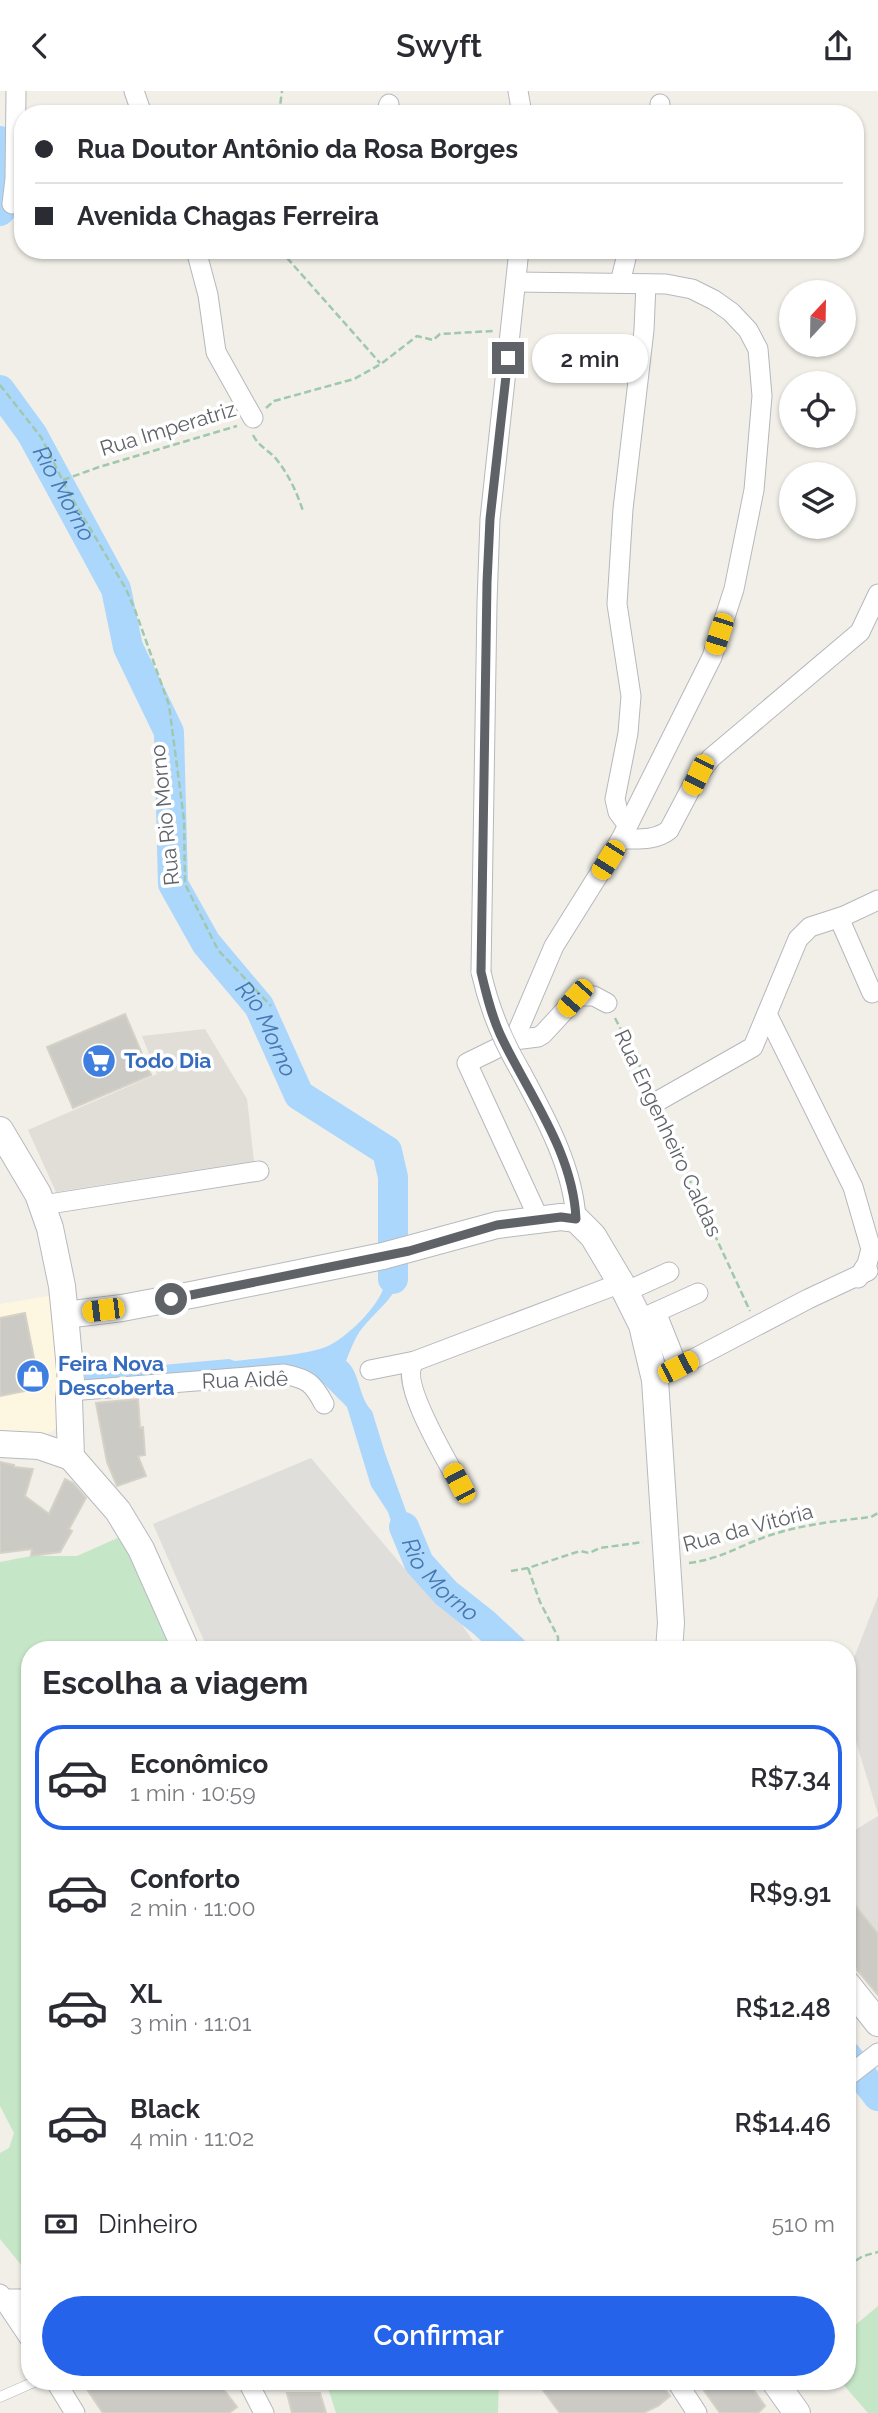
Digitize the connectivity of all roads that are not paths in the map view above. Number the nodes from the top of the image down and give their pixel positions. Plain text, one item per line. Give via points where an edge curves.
1 (14, 188) edge
2 (12, 204) dead end
3 (198, 259) edge
4 (518, 259) edge
5 (626, 259) edge
6 (516, 282) junction
7 (620, 283) junction
8 (646, 284) junction
9 (250, 420) road end
10 (878, 594) edge
11 (624, 832) junction
12 (878, 899) edge
13 (839, 918) junction
14 (872, 993) dead end
15 (607, 1003) road end
16 (767, 1014) junction
17 (514, 1041) junction
18 (658, 1101) road end
19 (0, 1131) edge
20 (260, 1171) dead end
21 (43, 1205) junction
22 (539, 1219) junction
23 (576, 1219) junction
24 (878, 1265) edge
25 (669, 1272) dead end
26 (858, 1278) junction
27 (623, 1287) junction
28 (698, 1293) dead end
29 (65, 1315) junction
30 (648, 1316) junction
31 (415, 1361) junction
32 (370, 1370) dead end
33 (70, 1391) junction
34 (324, 1405) dead end
35 (0, 1444) edge
36 (71, 1457) junction
37 (459, 1483) dead end
38 (182, 1641) edge
39 (670, 1641) edge
40 (856, 1995) edge
41 (878, 2023) edge
42 (878, 2053) edge
43 (856, 2069) edge
44 (2, 2297) edge
45 (21, 2298) edge
46 (21, 2326) edge
47 (21, 2388) edge
48 (61, 2390) edge
49 (252, 2390) edge
50 (680, 2390) edge
51 (781, 2390) edge
52 (0, 2397) edge
53 (689, 2410) edge
54 (75, 2413) edge
55 (264, 2413) edge
56 (797, 2413) edge

1 - 2 street
3 - 9 street via 216,352
4 - 6 street
5 - 7 street
6 - 7 street
6 - 23 street, bridge via 490,519 481,972 490,1010 569,1176
7 - 8 street
8 - 11 street via 617,604 631,696 615,799
8 - 11 street via 692,289 731,311 758,349 762,396 754,490 734,589 712,657
10 - 11 street via 860,632 711,758 669,830 649,839
11 - 17 street via 554,946
12 - 13 street
13 - 14 street
13 - 16 street via 810,927 798,939
15 - 17 street, Rua Engenheiro Caldas via 594,996 578,996 543,1034
16 - 18 street via 753,1047
16 - 26 street via 853,1187 871,1249
17 - 22 street via 467,1063
19 - 21 street
20 - 21 street
21 - 29 street
22 - 23 street
22 - 29 street via 479,1229 396,1253 159,1301
23 - 27 street via 593,1236
24 - 26 street
25 - 27 street
26 - 30 street via 678,1367
27 - 30 street
27 - 31 street
28 - 30 street
29 - 33 street
30 - 39 street
31 - 32 street
31 - 37 street via 410,1371 415,1393
33 - 34 street, Rua Aidê via 284,1374 305,1379
33 - 36 street
35 - 36 street via 39,1446
36 - 38 street via 124,1520
40 - 41 street
42 - 43 street
44 - 45 street
44 - 46 street
47 - 52 lane
48 - 54 street
49 - 55 street
50 - 53 street
51 - 56 street

